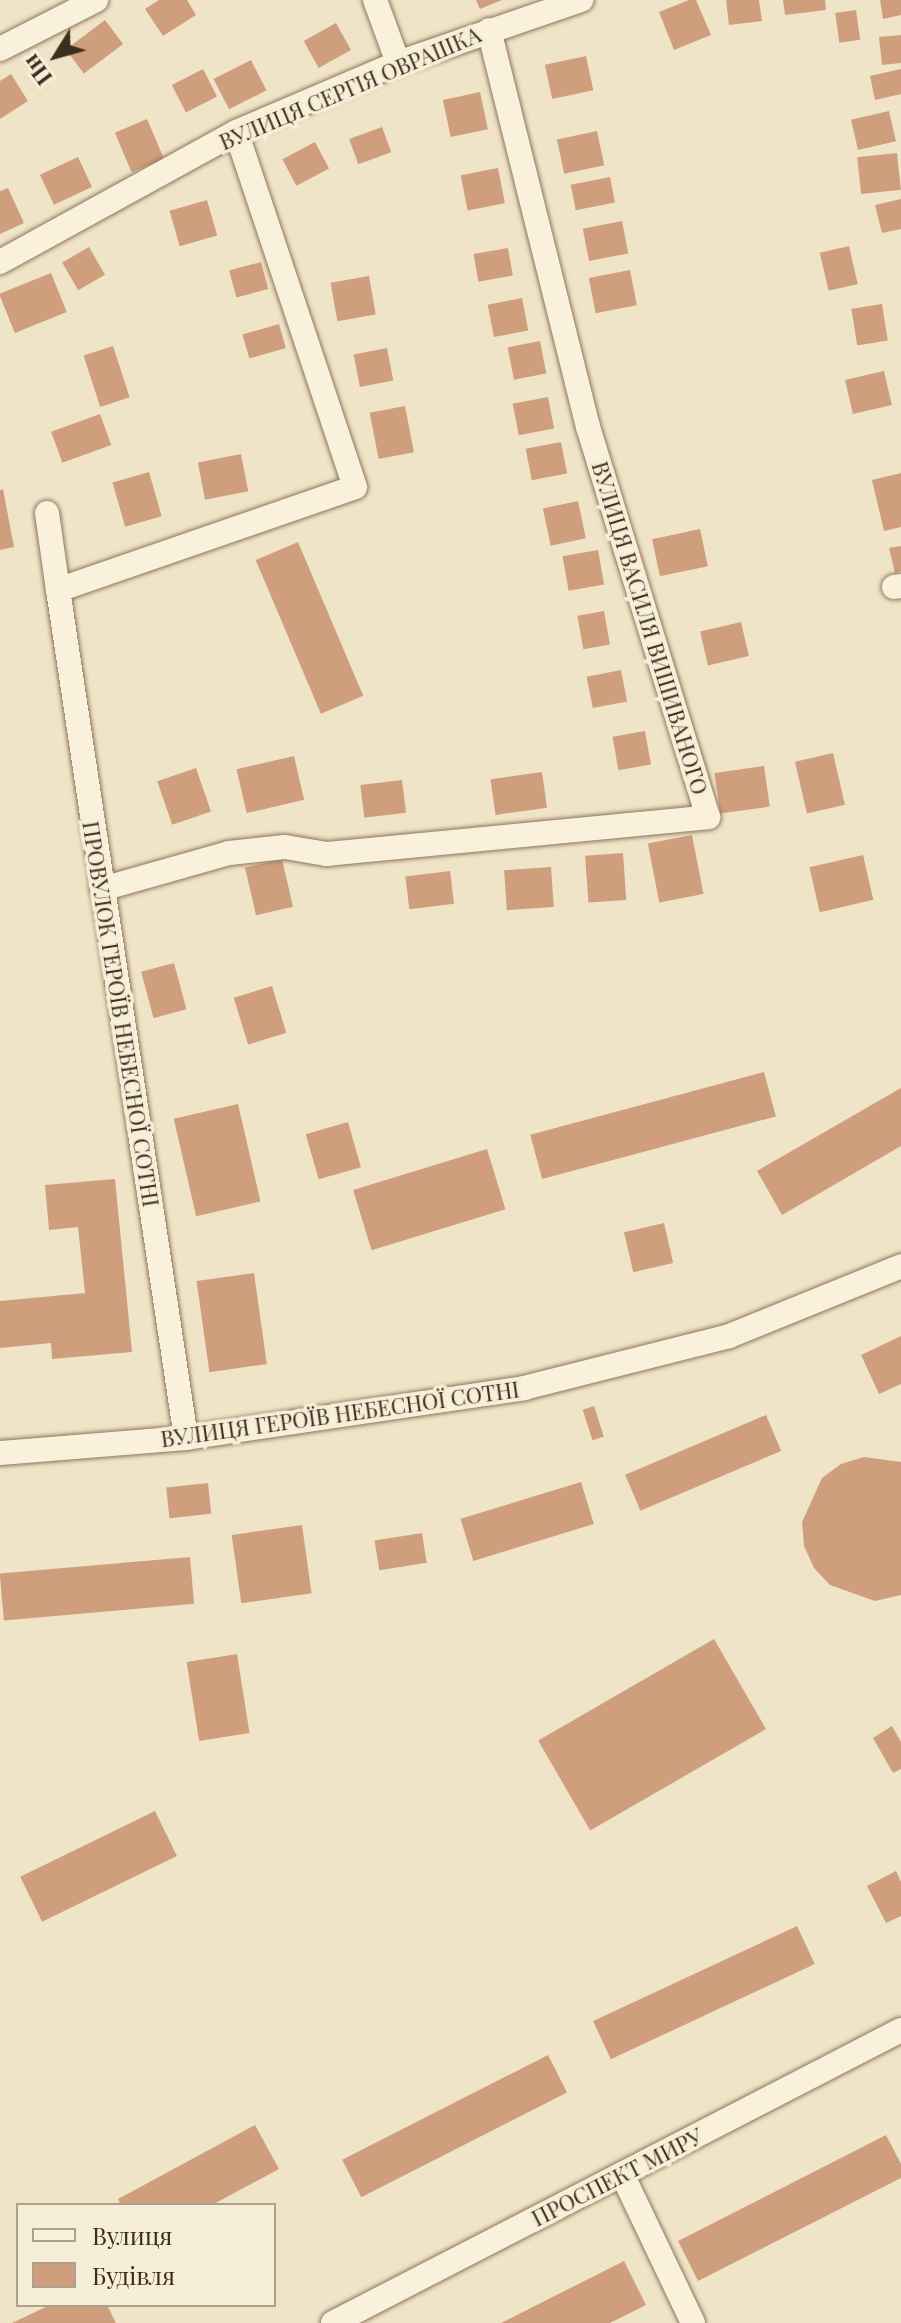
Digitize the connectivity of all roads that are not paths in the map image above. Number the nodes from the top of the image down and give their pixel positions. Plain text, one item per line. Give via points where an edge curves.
1 (96, 0) edge
2 (375, 0) edge
3 (581, 0) edge
4 (489, 30) junction
5 (0, 49) edge
6 (398, 63) junction
7 (236, 132) junction
8 (0, 262) edge
9 (47, 513) dead end
10 (58, 590) junction
11 (102, 889) junction
12 (901, 1266) edge
13 (186, 1438) junction
14 (0, 1453) edge
15 (901, 2030) edge
16 (622, 2174) junction
17 (333, 2323) edge
18 (693, 2323) edge

1 - 5 street
2 - 6 street
3 - 4 street, ВУЛИЦЯ СЕРГІЯ ОВРАШКА
4 - 6 street, ВУЛИЦЯ СЕРГІЯ ОВРАШКА
4 - 11 street, ВУЛИЦЯ ВАСИЛЯ ВИШИВАНОГО via 588,427 708,817 327,854 285,847 229,853
6 - 7 street, ВУЛИЦЯ СЕРГІЯ ОВРАШКА
7 - 8 street, ВУЛИЦЯ СЕРГІЯ ОВРАШКА
7 - 10 street via 355,487
9 - 10 street, ПРОВУЛОК ГЕРОЇВ НЕБЕСНОЇ СОТНІ
10 - 11 street, ПРОВУЛОК ГЕРОЇВ НЕБЕСНОЇ СОТНІ
11 - 13 street, ПРОВУЛОК ГЕРОЇВ НЕБЕСНОЇ СОТНІ
12 - 13 street, ВУЛИЦЯ ГЕРОЇВ НЕБЕСНОЇ СОТНІ via 729,1336 616,1367 429,1406
13 - 14 street, ВУЛИЦЯ ГЕРОЇВ НЕБЕСНОЇ СОТНІ
15 - 16 street, ПРОСПЕКТ МИРУ
16 - 17 street, ПРОСПЕКТ МИРУ
16 - 18 street

